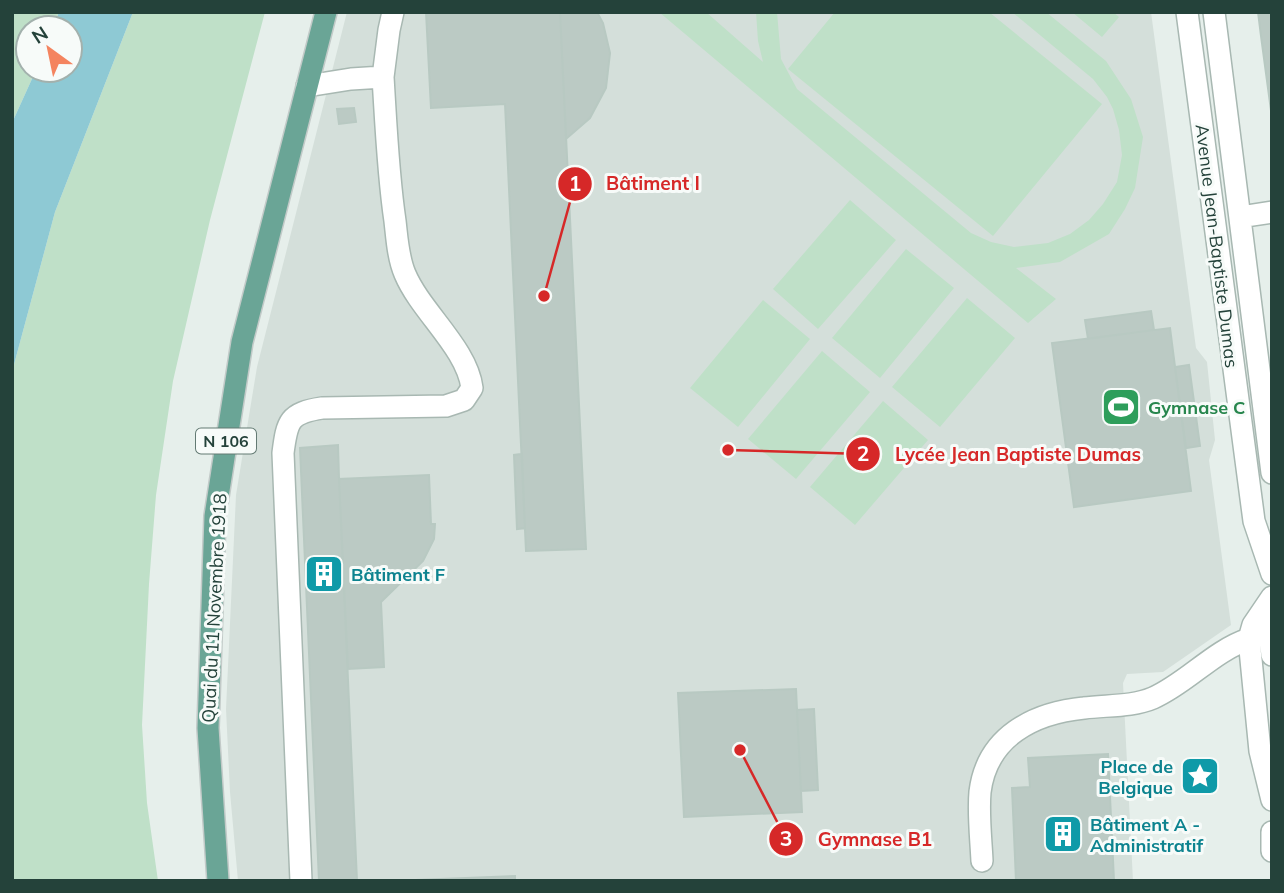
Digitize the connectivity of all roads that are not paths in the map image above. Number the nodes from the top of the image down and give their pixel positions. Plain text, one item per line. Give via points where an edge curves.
1 (326, 12) edge
2 (393, 12) edge
3 (1187, 12) edge
4 (1214, 12) edge
5 (383, 77) junction
6 (307, 86) junction
7 (1272, 212) edge
8 (1240, 216) junction
9 (1272, 472) edge
10 (1254, 521) junction
11 (1272, 546) edge
12 (1272, 574) edge
13 (1272, 597) edge
14 (1272, 605) edge
15 (1249, 639) junction
16 (1272, 655) edge
17 (1272, 800) edge
18 (1272, 832) edge
19 (1272, 851) edge
20 (982, 861) dead end
21 (218, 881) edge
22 (301, 881) edge

1 - 6 main road, Quai du 11 Novembre 1918 / N 106
2 - 5 street
3 - 10 street, Avenue Jean-Baptiste Dumas
4 - 8 street, Avenue Jean-Baptiste Dumas
5 - 6 street
5 - 22 street via 391,198 404,272 463,361 472,388 464,400 446,406 304,411 291,419 285,436
6 - 21 main road, Quai du 11 Novembre 1918 / N 106 via 242,342 215,516 208,728
7 - 8 street
8 - 9 street, Avenue Jean-Baptiste Dumas
10 - 11 street, Avenue Jean-Baptiste Dumas
10 - 12 street, Avenue Jean-Baptiste Dumas
13 - 15 street
14 - 16 street via 1268,624
15 - 17 street via 1260,751
15 - 20 street via 1154,698 1056,712 1022,726 1007,738 995,751 980,790
18 - 19 street

